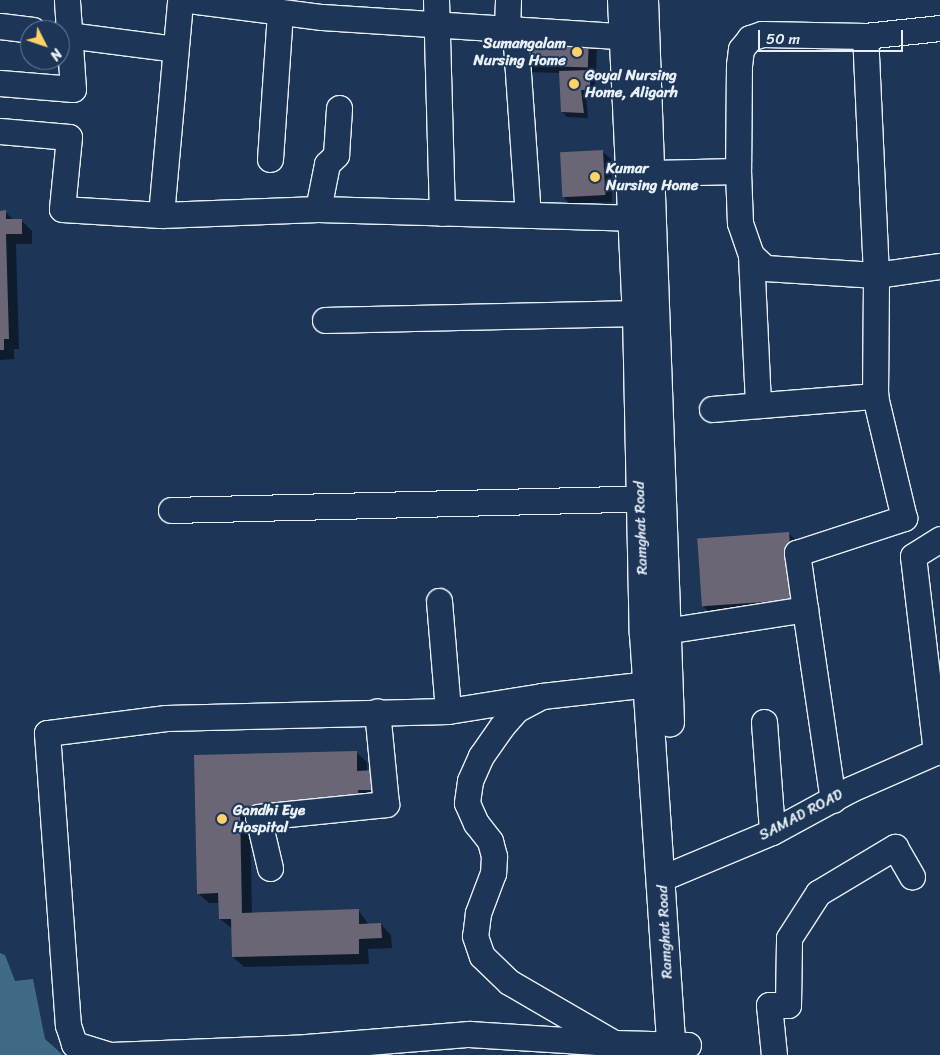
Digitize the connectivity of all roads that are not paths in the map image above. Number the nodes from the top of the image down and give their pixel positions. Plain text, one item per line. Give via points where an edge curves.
1 (67, 0) edge
2 (180, 0) edge
3 (189, 0) edge
4 (436, 0) edge
5 (508, 0) edge
6 (622, 0) edge
7 (644, 0) edge
8 (356, 10) edge
9 (280, 12) junction
10 (66, 20) edge
11 (436, 25) junction
12 (0, 26) edge
13 (20, 28) edge
14 (940, 28) edge
15 (511, 29) junction
16 (70, 35) edge
17 (865, 36) junction
18 (635, 37) junction
19 (176, 49) junction
20 (70, 68) edge
21 (0, 83) edge
22 (339, 108) dead end
23 (0, 131) edge
24 (270, 159) dead end
25 (738, 170) junction
26 (652, 173) junction
27 (318, 209) junction
28 (442, 213) junction
29 (161, 215) junction
30 (528, 215) junction
31 (631, 218) junction
32 (751, 256) junction
33 (940, 266) edge
34 (876, 275) junction
35 (637, 313) junction
36 (325, 320) dead end
37 (875, 396) junction
38 (758, 405) junction
39 (712, 409) dead end
40 (650, 498) junction
41 (171, 510) dead end
42 (940, 539) edge
43 (439, 601) dead end
44 (804, 609) junction
45 (665, 631) junction
46 (658, 683) junction
47 (542, 696) junction
48 (377, 711) junction
49 (448, 711) junction
50 (764, 722) dead end
51 (938, 751) edge
52 (833, 800) junction
53 (772, 832) junction
54 (270, 868) dead end
55 (671, 875) junction
56 (912, 877) dead end
57 (614, 1049) edge
58 (680, 1050) edge
59 (774, 1055) edge

1 - 10 street
2 - 19 street
3 - 9 street
4 - 11 street
5 - 15 street
6 - 18 main road, Ramghat Road
7 - 18 main road, Ramghat Road
8 - 9 street
8 - 11 street
9 - 24 street
11 - 15 street
11 - 28 street
12 - 13 street
14 - 17 street
15 - 18 street
15 - 30 street
16 - 19 street
17 - 25 street via 762,34 750,38 742,48 739,65
17 - 34 street
18 - 26 main road, Ramghat Road
18 - 31 main road, Ramghat Road
19 - 29 street
20 - 21 street via 73,89
22 - 27 street via 336,155 327,164
23 - 29 street via 69,137 62,209
25 - 26 street
25 - 32 street via 740,223
26 - 40 main road, Ramghat Road
27 - 28 street
27 - 29 street
28 - 30 street
30 - 31 street
31 - 35 main road, Ramghat Road
32 - 34 street via 765,268
32 - 38 street
33 - 34 street
34 - 37 street
35 - 36 street
35 - 40 main road, Ramghat Road
37 - 38 street
37 - 44 street via 904,518 797,553
38 - 39 street
40 - 41 street
40 - 45 main road, Ramghat Road
40 - 46 main road, Ramghat Road
42 - 51 street via 913,556
43 - 49 street
44 - 45 street
44 - 52 street
45 - 46 main road, Ramghat Road
46 - 47 street
46 - 55 main road, Ramghat Road
47 - 49 street
47 - 57 street via 516,710 502,726 481,756 470,781 467,803 476,823 490,841 494,856 493,873 478,913 474,936 482,956 508,982
48 - 49 street
48 - 54 street via 386,804 258,817
48 - 57 street via 166,718 47,732 68,1025 74,1044 111,1055 306,1047 470,1034
50 - 53 street
51 - 52 street, SAMAD ROAD
52 - 53 street, SAMAD ROAD
53 - 55 street, SAMAD ROAD
55 - 58 main road, Ramghat Road
56 - 59 street via 895,847 818,893 789,938 788,1005 769,1005
57 - 58 street

